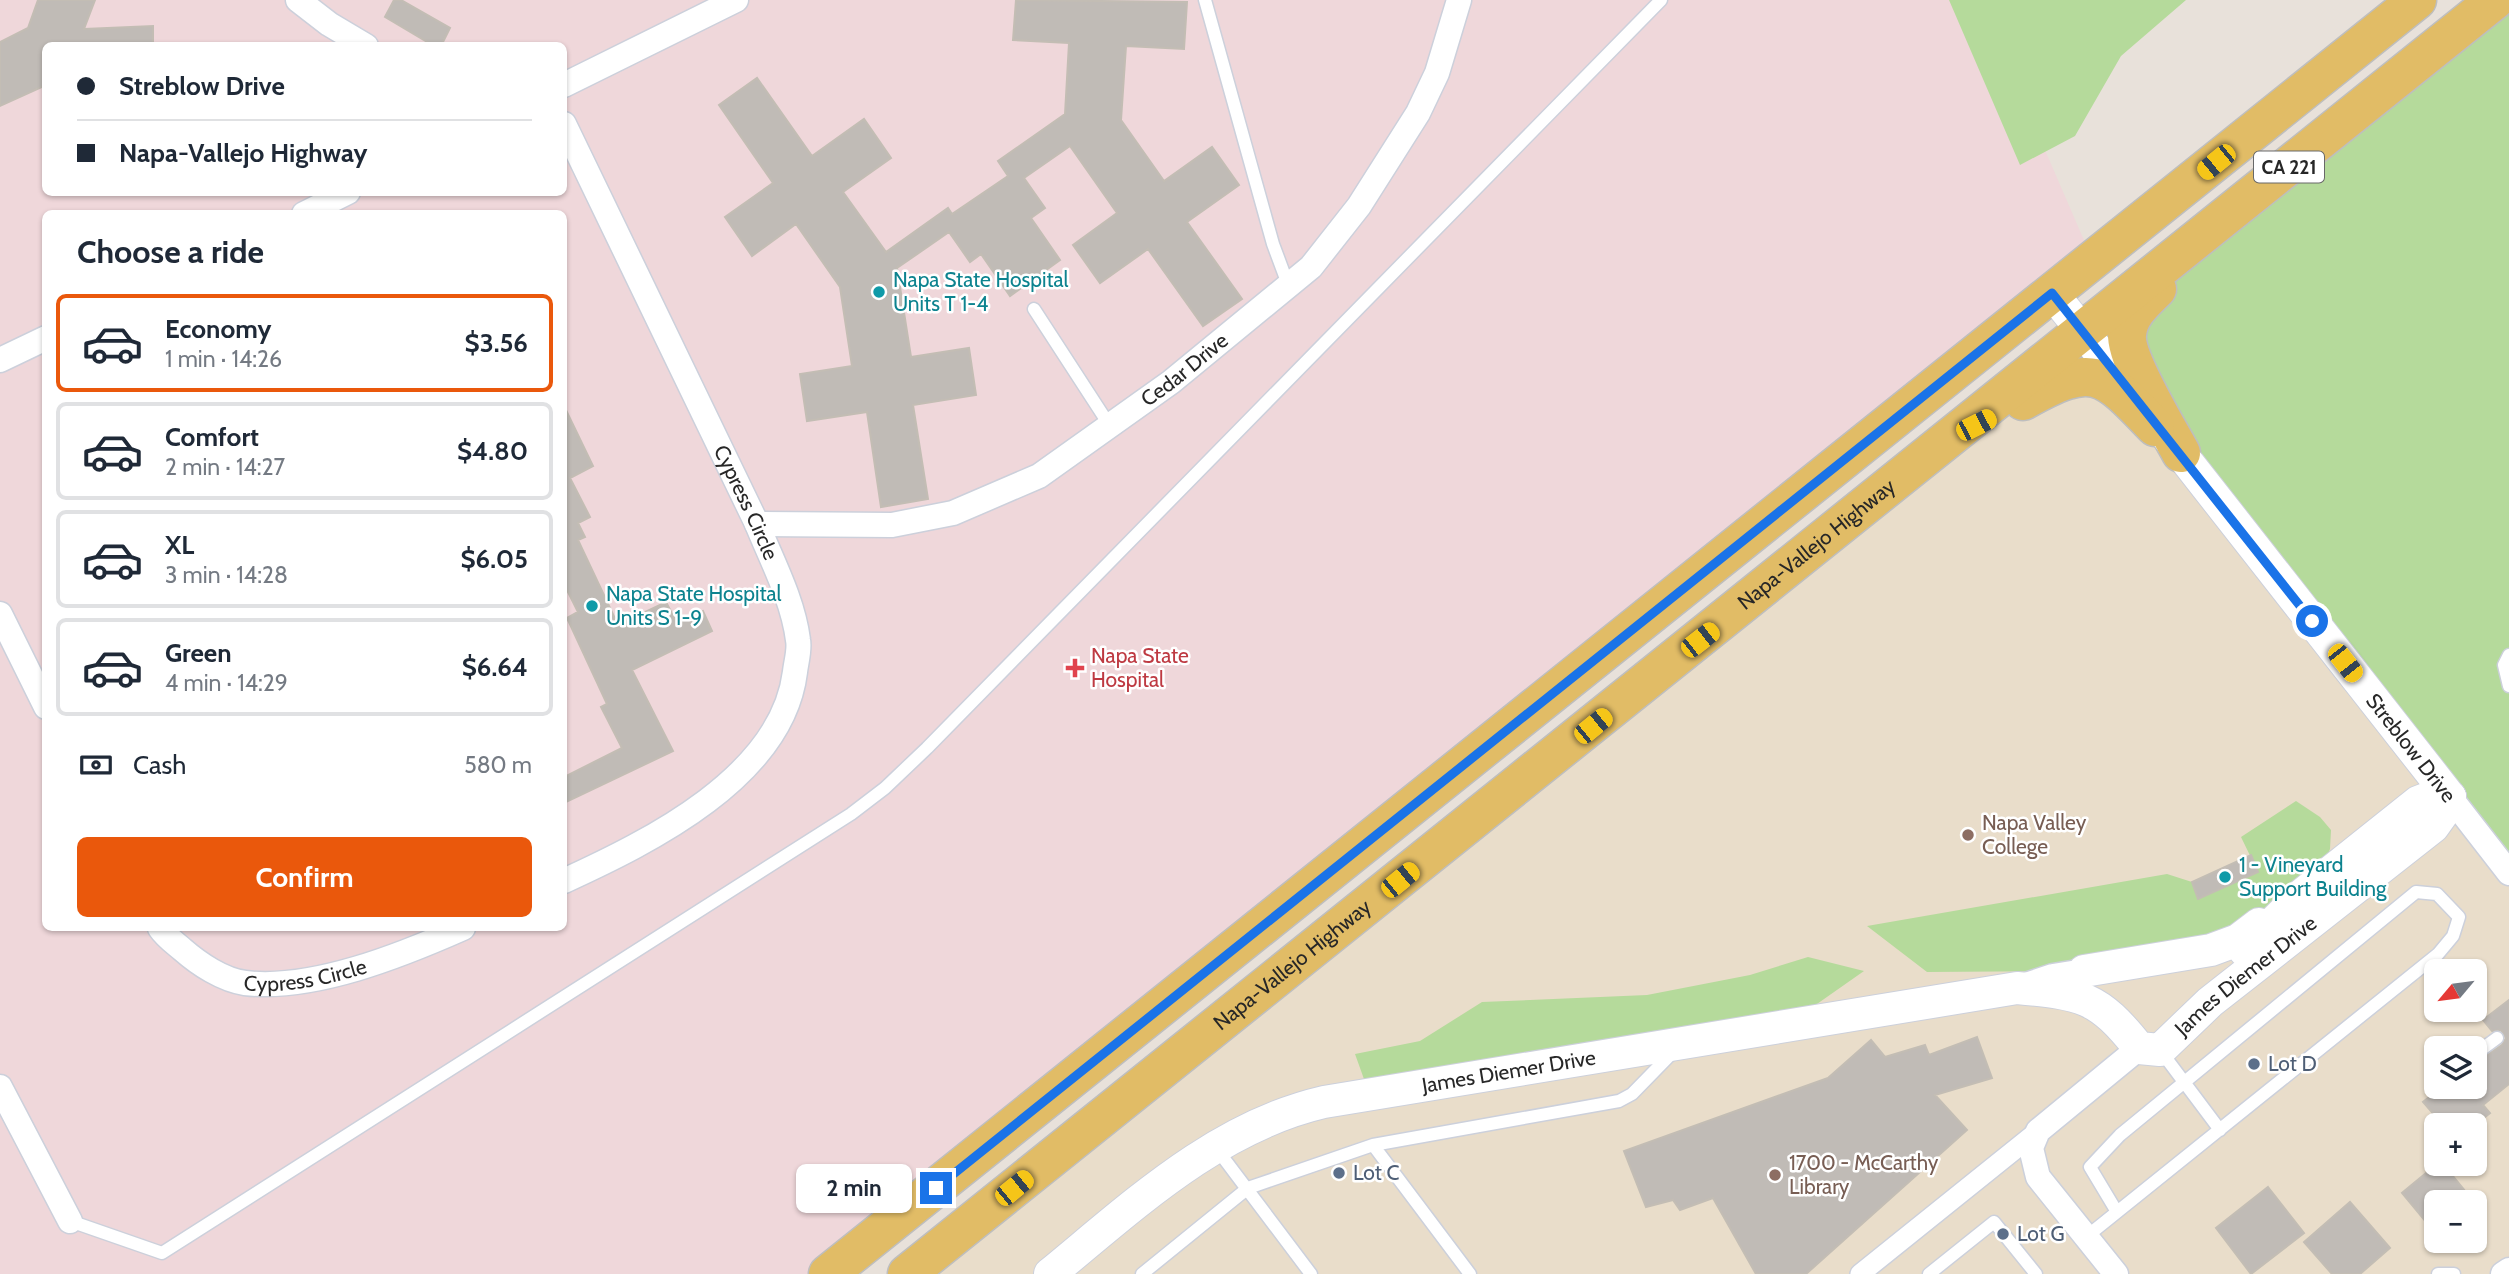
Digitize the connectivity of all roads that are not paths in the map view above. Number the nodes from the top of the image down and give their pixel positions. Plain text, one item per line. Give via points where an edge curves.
1 (298, 0) edge
2 (736, 0) edge
3 (1205, 0) edge
4 (1459, 0) edge
5 (1661, 0) edge
6 (2417, 0) edge
7 (2495, 0) edge
8 (359, 42) edge
9 (567, 84) edge
10 (567, 130) edge
11 (340, 196) edge
12 (312, 210) edge
13 (2230, 214) junction
14 (1289, 287) junction
15 (2052, 293) junction
16 (1034, 309) dead end
17 (2082, 333) junction
18 (42, 340) edge
19 (0, 360) edge
20 (1110, 426) junction
21 (1955, 436) junction
22 (2181, 453) junction
23 (757, 524) junction
24 (0, 614) edge
25 (2509, 655) edge
26 (2509, 686) edge
27 (42, 699) edge
28 (2450, 797) junction
29 (2509, 873) edge
30 (567, 880) edge
31 (2299, 898) junction
32 (163, 931) edge
33 (456, 931) edge
34 (2084, 971) junction
35 (2017, 988) junction
36 (2497, 1038) dead end
37 (1682, 1043) junction
38 (2150, 1043) junction
39 (2487, 1045) edge
40 (2183, 1083) junction
41 (0, 1087) edge
42 (2220, 1130) junction
43 (2038, 1131) junction
44 (1373, 1145) junction
45 (1215, 1147) junction
46 (1248, 1188) junction
47 (2117, 1212) junction
48 (70, 1221) joint
49 (2086, 1237) junction
50 (2509, 1270) edge
51 (828, 1274) edge
52 (907, 1274) edge
53 (1050, 1274) edge
54 (1142, 1274) edge
55 (1311, 1274) edge
56 (1470, 1274) edge
57 (1860, 1274) edge
58 (1929, 1274) edge
59 (2036, 1274) edge
60 (2116, 1274) edge
61 (2438, 1274) edge
62 (2454, 1274) edge
63 (2503, 1274) edge

1 - 8 street
2 - 9 street
3 - 14 lane
4 - 14 street, Cedar Drive via 1437,73 1398,149 1352,216
5 - 48 lane via 927,748 851,814 162,1253
6 - 15 main road, CA 221
7 - 13 main road, Napa-Vallejo Highway / CA 221
10 - 23 street, Cypress Circle
11 - 12 street
13 - 17 main road, Napa-Vallejo Highway / CA 221
13 - 22 main road via 2134,312 2127,335 2145,387
14 - 20 street, Cedar Drive
15 - 17 street, Streblow Drive
15 - 51 main road, CA 221
16 - 20 lane
17 - 21 main road, Napa-Vallejo Highway / CA 221
17 - 22 street, Streblow Drive
18 - 19 street
20 - 23 street, Cedar Drive via 1039,476 953,513 892,525
21 - 22 main road via 2058,382 2079,376 2101,380 2121,394
21 - 52 main road, Napa-Vallejo Highway / CA 221
22 - 28 street, Streblow Drive
23 - 30 street, Cypress Circle via 799,642 792,697 737,776 686,816 627,852
24 - 27 street
25 - 26 lane via 2504,665
28 - 29 street, Streblow Drive
28 - 31 street, James Diemer Drive via 2431,797 2418,803
28 - 38 street, James Diemer Drive via 2432,827 2210,1002
31 - 34 street via 2238,940 2211,950
31 - 38 street, James Diemer Drive
32 - 33 street, Cypress Circle via 200,965 243,983 292,982 350,969
34 - 35 street, James Diemer Drive
34 - 38 street, James Diemer Drive via 2106,979
35 - 37 street, James Diemer Drive
35 - 38 street, James Diemer Drive via 2066,992 2096,1002
36 - 39 lane
37 - 44 lane via 1632,1094 1619,1101
37 - 45 street, James Diemer Drive via 1324,1102 1282,1114
38 - 40 lane
38 - 43 street
40 - 42 lane
40 - 42 lane via 2416,892 2437,894 2459,917 2453,936 2438,954
40 - 47 lane via 2120,1135 2090,1167
41 - 48 street
42 - 47 lane
43 - 49 street via 2031,1148 2038,1177
43 - 57 street
44 - 46 lane
44 - 56 lane
45 - 46 lane
45 - 53 street, James Diemer Drive
46 - 54 lane
46 - 55 lane
47 - 49 lane
49 - 60 street
50 - 63 street
58 - 59 lane via 1994,1222
61 - 62 lane

